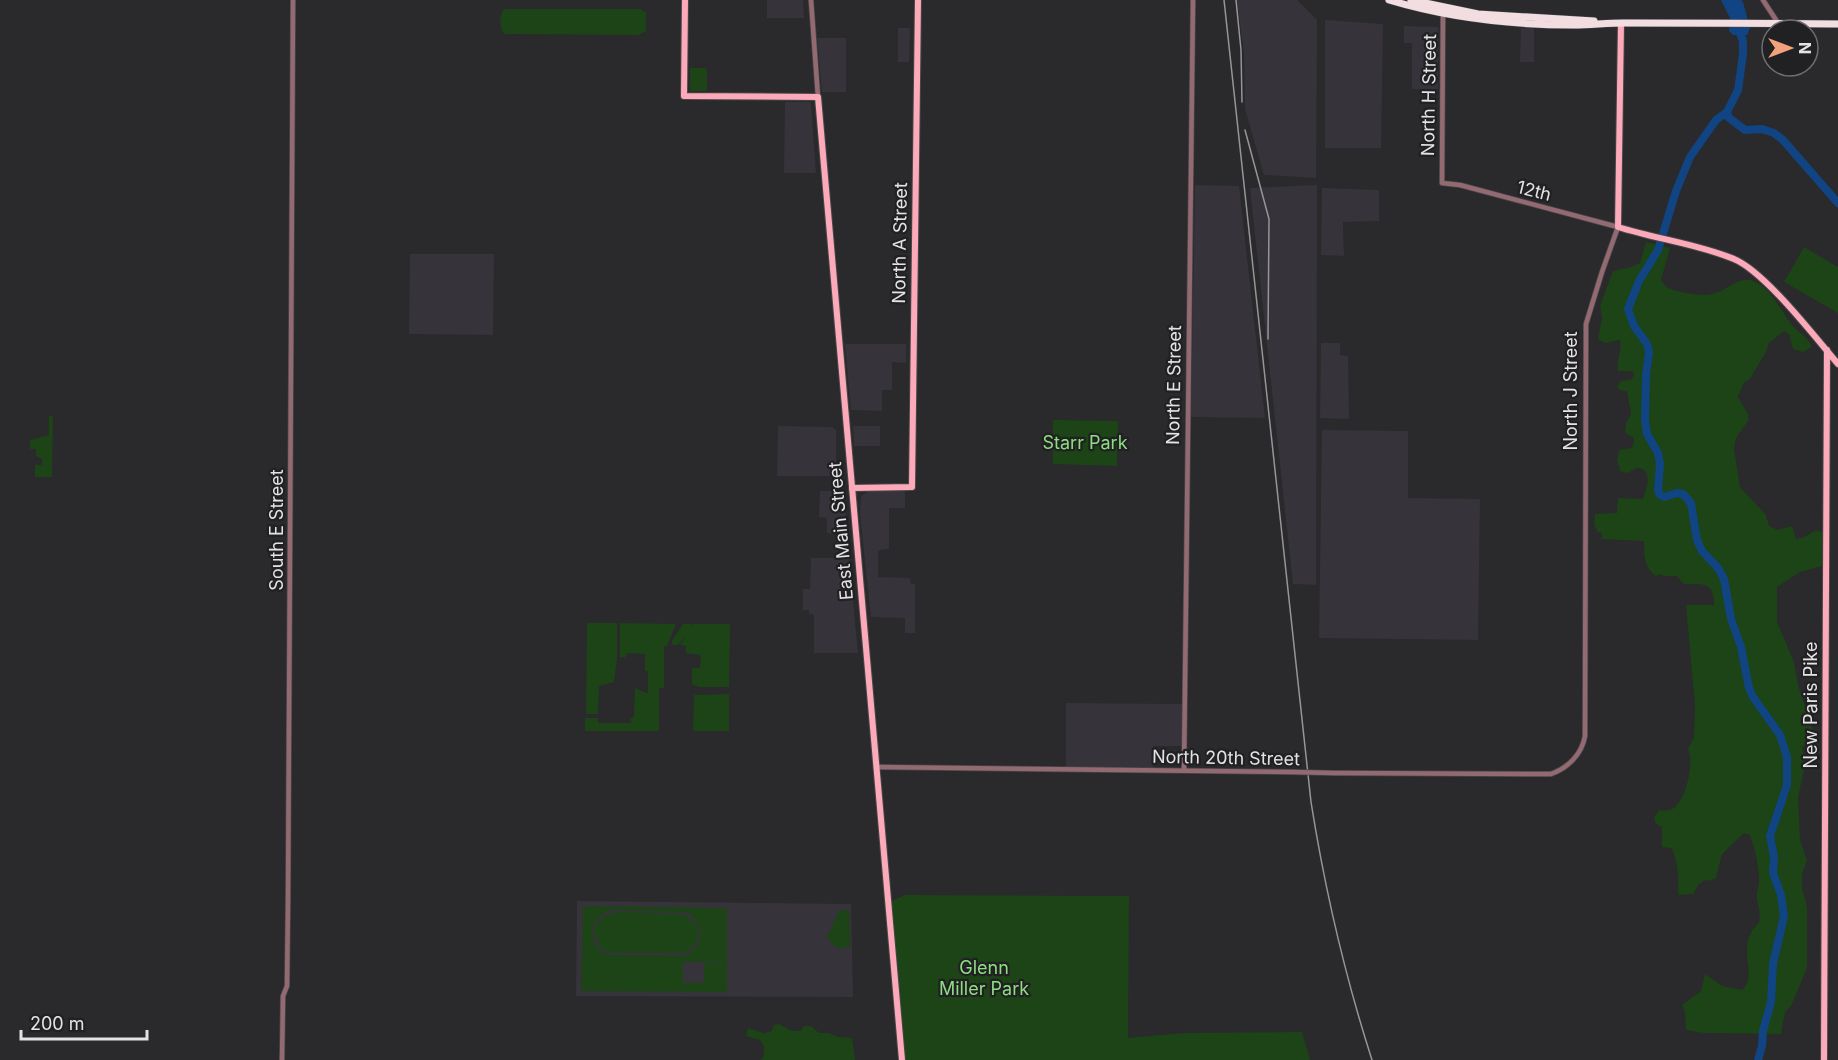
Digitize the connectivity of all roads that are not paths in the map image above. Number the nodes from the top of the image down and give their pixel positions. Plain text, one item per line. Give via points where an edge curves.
1 (292, 0) edge
2 (685, 0) edge
3 (811, 0) edge
4 (918, 0) edge
5 (1193, 0) edge
6 (1389, 0) edge
7 (1411, 0) edge
8 (1763, 0) edge
9 (1443, 11) junction
10 (1772, 18) edge
11 (1621, 23) junction
12 (1760, 24) edge
13 (1820, 24) edge
14 (1838, 24) edge
15 (818, 97) junction
16 (1442, 183) joint
17 (1618, 227) junction
18 (1827, 350) junction
19 (1838, 364) edge
20 (852, 488) junction
21 (1572, 762) joint
22 (876, 767) junction
23 (1184, 770) junction
24 (282, 1060) edge
25 (902, 1060) edge
26 (1824, 1060) edge

1 - 24 street, South E Street via 288,902
2 - 15 main road via 684,96
3 - 15 street, East Main Street
4 - 20 main road, North A Street via 912,487
5 - 23 street, North E Street
6 - 9 highway
7 - 9 highway
8 - 10 street
9 - 11 highway
9 - 16 street, North H Street
11 - 12 highway
11 - 17 main road, North J Street
13 - 14 highway
15 - 20 main road, East Main Street
16 - 17 street, 12th
17 - 18 main road via 1735,259 1749,268
17 - 21 street, North J Street via 1586,324 1585,727 1584,742
18 - 19 main road
18 - 26 main road, New Paris Pike
20 - 22 main road, East Main Street
21 - 23 street, North 20th Street, bridge via 1543,776
22 - 23 street, North 20th Street
22 - 25 main road, East Main Street

